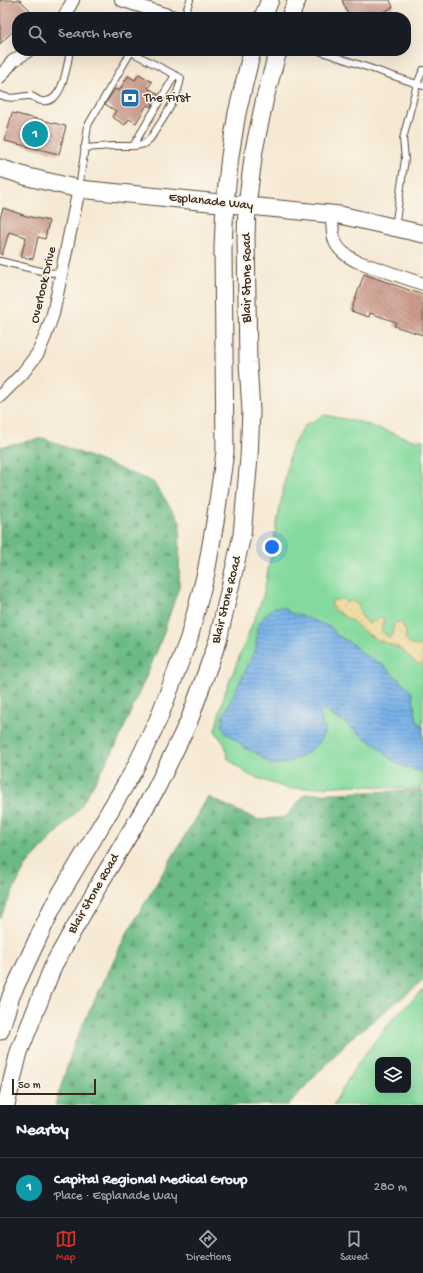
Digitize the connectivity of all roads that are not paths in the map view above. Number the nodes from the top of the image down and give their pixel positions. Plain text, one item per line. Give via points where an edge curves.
1 (73, 0) edge
2 (121, 0) edge
3 (190, 0) edge
4 (270, 0) edge
5 (297, 0) edge
6 (67, 12) edge
7 (151, 12) edge
8 (186, 12) edge
9 (265, 12) edge
10 (292, 12) edge
11 (20, 56) edge
12 (69, 56) edge
13 (129, 56) edge
14 (146, 56) edge
15 (251, 56) edge
16 (261, 56) edge
17 (280, 56) edge
18 (334, 56) edge
19 (423, 70) edge
20 (0, 76) edge
21 (178, 76) junction
22 (420, 85) edge
23 (268, 86) junction
24 (0, 95) edge
25 (133, 146) junction
26 (84, 148) junction
27 (0, 168) edge
28 (79, 188) junction
29 (225, 203) junction
30 (247, 206) junction
31 (332, 215) junction
32 (395, 228) junction
33 (423, 234) edge
34 (0, 261) edge
35 (62, 272) junction
36 (423, 284) edge
37 (0, 396) edge
38 (0, 1031) edge
39 (6, 1105) edge

1 - 6 street
2 - 7 street
3 - 8 lane
4 - 9 street
5 - 10 street
11 - 20 street
12 - 24 lane via 61,90 54,99 43,102 31,96 8,98
13 - 26 lane via 88,125
14 - 21 lane
15 - 29 street, Blair Stone Road via 237,114
16 - 23 street
17 - 23 street, Blair Stone Road
18 - 22 lane
19 - 22 lane
21 - 25 lane
21 - 25 lane via 179,89 175,100 150,139 144,144
22 - 32 lane via 403,139 405,160
23 - 30 street, Blair Stone Road via 254,150
25 - 26 lane
26 - 28 lane
27 - 28 street, Esplanade Way
28 - 29 street, Esplanade Way
28 - 35 street, Overlook Drive
29 - 30 street, Esplanade Way
29 - 38 street, Blair Stone Road via 222,248 225,452 206,573 189,638 155,727 134,770 52,908 11,996
30 - 31 street, Esplanade Way
30 - 39 street, Blair Stone Road via 248,363 251,412 249,458 242,535 218,640 188,721 155,792 54,964 19,1052
31 - 32 street, Esplanade Way
31 - 36 street via 335,243 345,255
32 - 33 street, Esplanade Way
34 - 35 lane via 49,273
35 - 37 street, Overlook Drive via 53,314 38,353

